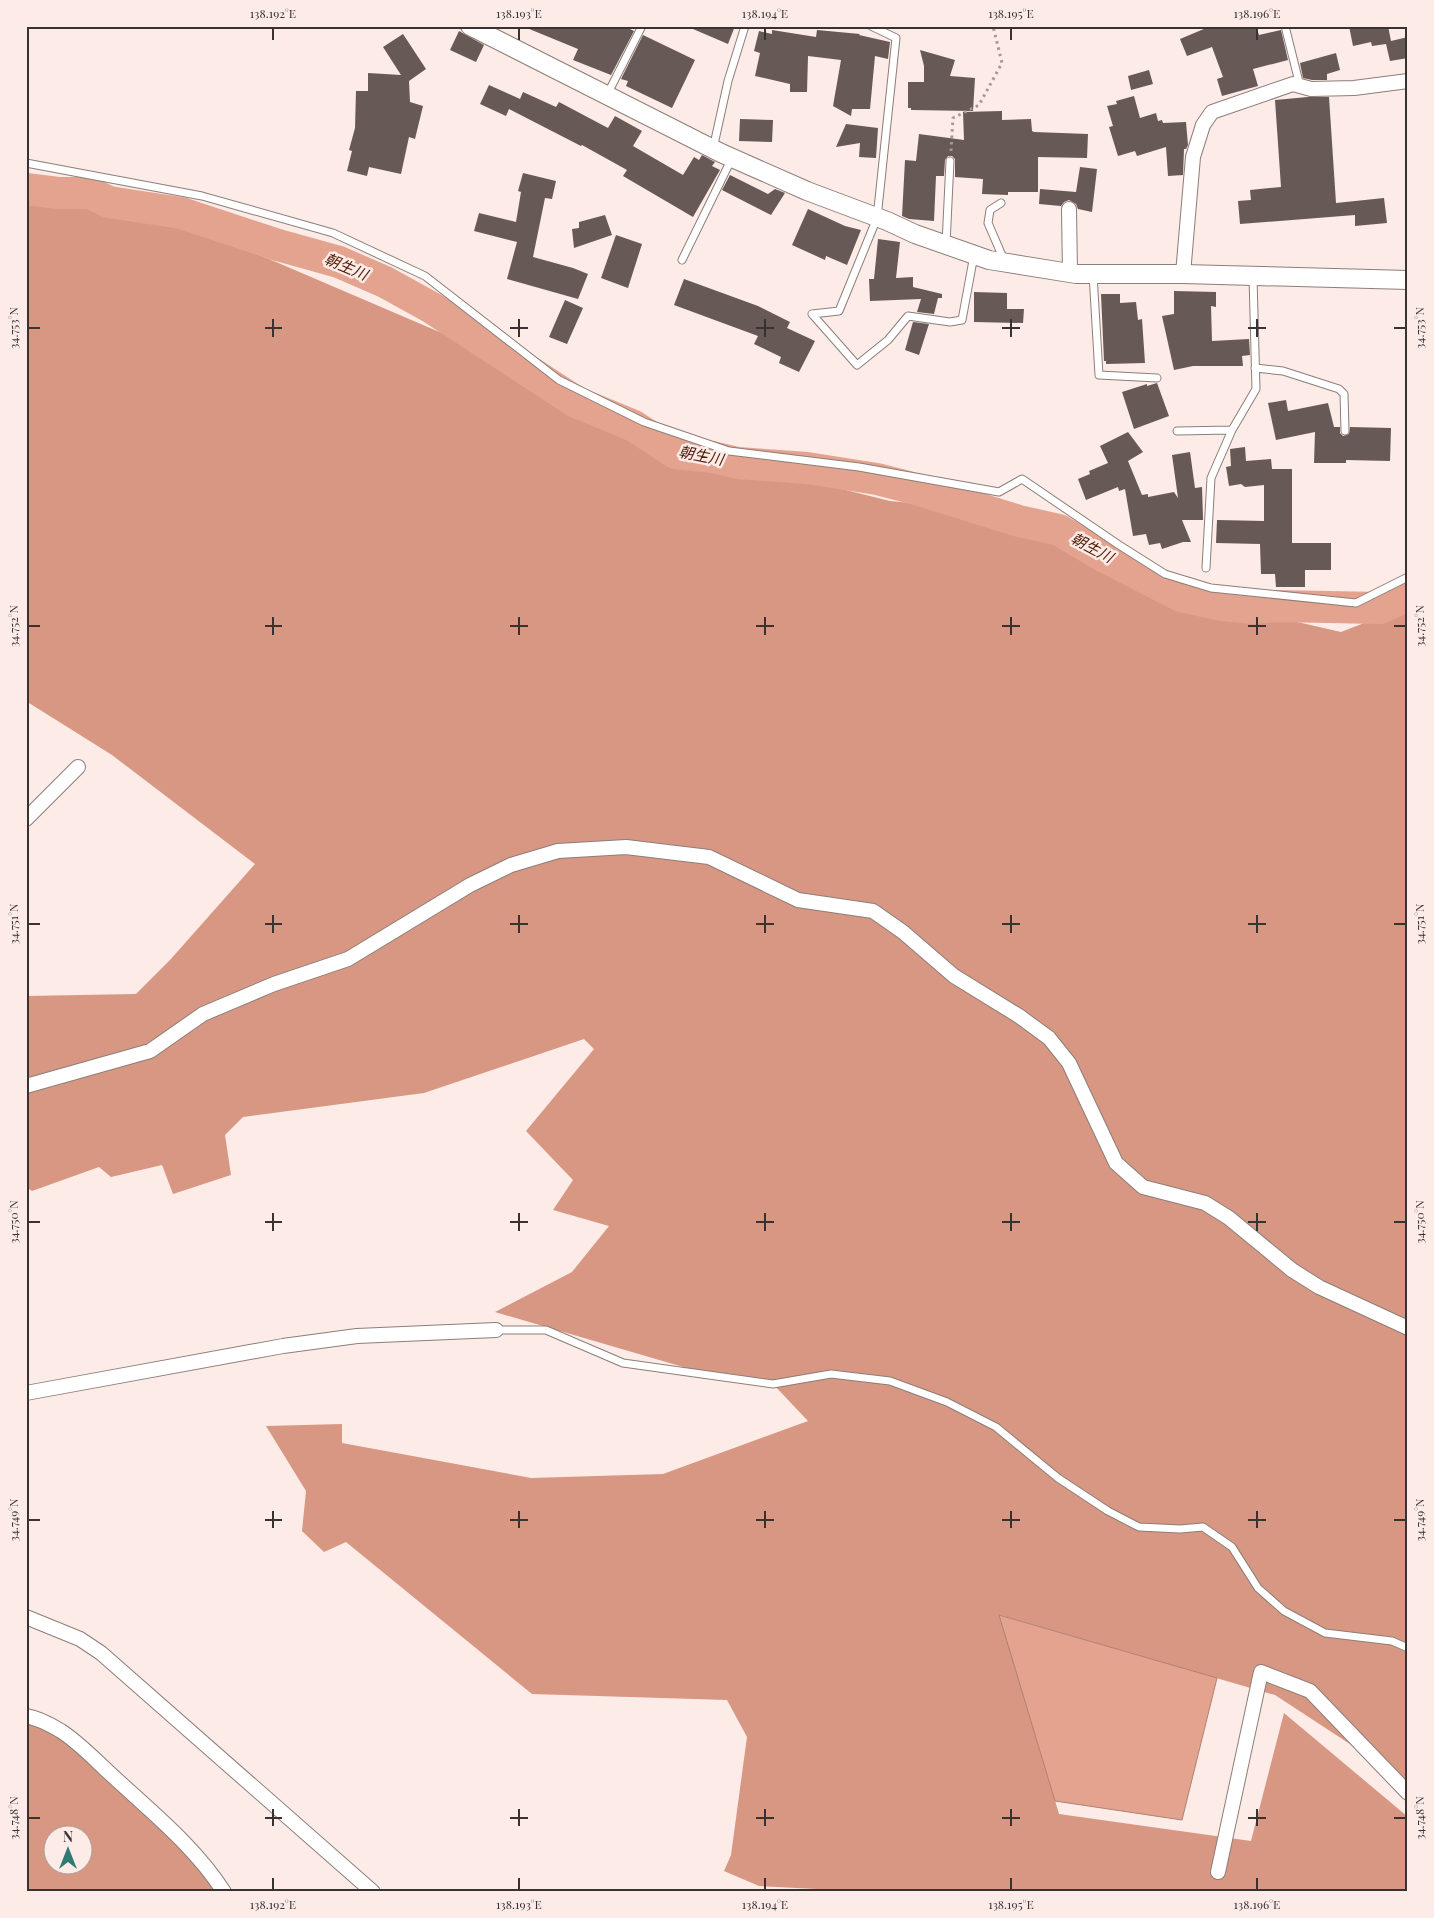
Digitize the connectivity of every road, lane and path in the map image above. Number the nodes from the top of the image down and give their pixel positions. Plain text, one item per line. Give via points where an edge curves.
1 (470, 26) edge
2 (642, 26) edge
3 (745, 26) edge
4 (871, 26) edge
5 (993, 26) edge
6 (1285, 26) edge
7 (489, 30) edge
8 (1408, 81) edge
9 (1300, 86) junction
10 (607, 96) junction
11 (713, 149) junction
12 (732, 158) junction
13 (950, 161) joint
14 (26, 163) edge
15 (1001, 203) dead end
16 (1069, 209) dead end
17 (877, 218) junction
18 (946, 244) junction
19 (974, 255) junction
20 (682, 260) dead end
21 (1005, 262) junction
22 (1070, 273) junction
23 (1093, 274) junction
24 (1183, 274) junction
25 (1253, 276) junction
26 (1408, 280) edge
27 (1255, 368) junction
28 (1157, 378) dead end
29 (1232, 430) junction
30 (1177, 431) dead end
31 (1345, 432) dead end
32 (1206, 568) dead end
33 (1408, 577) edge
34 (78, 768) dead end
35 (26, 819) edge
36 (26, 1086) edge
37 (1408, 1328) edge
38 (496, 1330) joint
39 (26, 1393) edge
40 (26, 1617) edge
41 (1408, 1648) edge
42 (26, 1716) edge
43 (1408, 1792) edge
44 (1218, 1872) dead end
45 (224, 1892) edge
46 (373, 1892) edge

1 - 7 street
2 - 10 lane
3 - 11 lane via 728,81
4 - 17 lane via 896,38
5 - 13 path via 1002,63 978,105 953,118
6 - 9 lane
7 - 10 street
8 - 9 street via 1354,88 1311,89
9 - 24 street via 1293,84 1212,112 1203,125 1193,157
10 - 11 street
11 - 12 street
12 - 17 street
12 - 20 lane
13 - 18 lane
14 - 33 lane via 202,196 333,233 425,276 559,380 644,422 729,451 859,467 999,492 1022,478 1165,574 1211,588 1356,603
15 - 21 lane via 990,210 988,223
16 - 22 street
17 - 18 street
17 - 19 lane via 839,311 812,314 857,365 888,340 908,316 950,322 962,320
18 - 19 street
19 - 21 street
21 - 22 street
22 - 23 street
23 - 24 street
23 - 28 lane via 1099,375
24 - 25 street
25 - 26 street
25 - 27 lane
27 - 29 lane via 1256,389
27 - 31 lane via 1283,371 1340,389 1344,394
29 - 30 lane
29 - 32 lane via 1211,478
34 - 35 street
36 - 37 street via 150,1051 203,1014 274,984 348,959 470,885 511,865 558,851 626,847 709,857 798,900 873,911 954,976 1049,1038 1068,1063 1116,1162 1143,1187 1205,1203 1319,1287
38 - 39 street via 357,1336 284,1346
38 - 41 lane via 546,1330 624,1363 773,1384 831,1374 890,1381 947,1402 996,1427 1058,1478 1108,1511 1139,1526 1180,1529 1203,1526 1232,1547 1258,1588 1284,1610 1325,1634 1392,1641
40 - 46 street via 80,1639 101,1653
42 - 45 street via 62,1732 78,1745 172,1831 212,1874
43 - 44 street via 1310,1691 1261,1672

